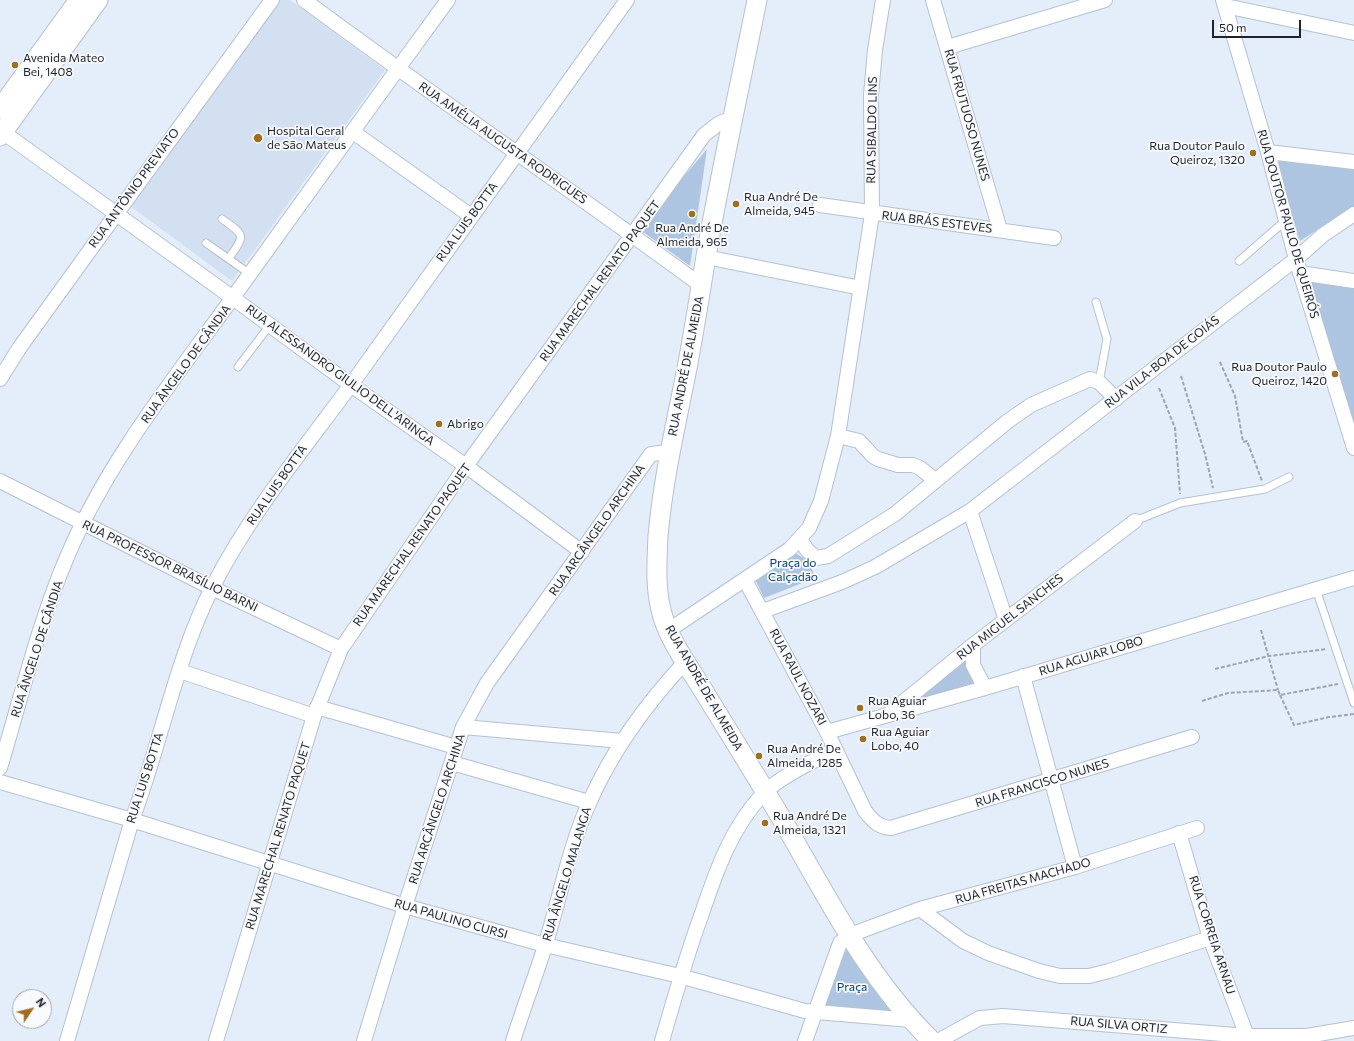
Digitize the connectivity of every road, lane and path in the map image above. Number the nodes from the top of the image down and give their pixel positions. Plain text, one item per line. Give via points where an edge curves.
1 (79, 0) edge
2 (98, 0) edge
3 (272, 0) edge
4 (304, 0) edge
5 (448, 0) edge
6 (627, 0) edge
7 (757, 0) edge
8 (883, 0) edge
9 (933, 0) edge
10 (1105, 0) edge
11 (1224, 3) edge
12 (1354, 33) edge
13 (948, 47) junction
14 (397, 69) junction
15 (0, 109) edge
16 (734, 117) junction
17 (352, 132) junction
18 (1, 133) edge
19 (518, 152) junction
20 (1268, 152) junction
21 (1354, 162) edge
22 (820, 205) dead end
23 (116, 214) junction
24 (872, 214) junction
25 (1354, 214) edge
26 (471, 216) junction
27 (222, 219) dead end
28 (1286, 221) junction
29 (1000, 230) junction
30 (632, 235) junction
31 (1054, 238) dead end
32 (206, 243) dead end
33 (706, 257) junction
34 (229, 258) junction
35 (1296, 259) junction
36 (1239, 261) dead end
37 (1300, 273) junction
38 (250, 274) junction
39 (1354, 281) edge
40 (702, 286) junction
41 (861, 288) junction
42 (233, 298) junction
43 (1096, 302) dead end
44 (270, 325) junction
45 (1220, 362) dead end
46 (238, 367) dead end
47 (1181, 376) dead end
48 (0, 379) edge
49 (1099, 382) junction
50 (351, 385) junction
51 (1159, 388) dead end
52 (1116, 398) junction
53 (838, 436) junction
54 (1354, 448) edge
55 (668, 452) junction
56 (466, 466) junction
57 (1289, 477) dead end
58 (936, 480) junction
59 (0, 481) edge
60 (1265, 489) junction
61 (1216, 497) junction
62 (1180, 503) junction
63 (970, 511) junction
64 (1135, 521) joint
65 (83, 523) junction
66 (800, 539) junction
67 (582, 552) junction
68 (1354, 578) edge
69 (745, 580) junction
70 (212, 588) junction
71 (1316, 589) junction
72 (763, 611) junction
73 (1006, 620) junction
74 (669, 630) junction
75 (1261, 630) dead end
76 (973, 645) junction
77 (1336, 648) junction
78 (341, 649) junction
79 (1269, 656) junction
80 (686, 661) junction
81 (1216, 669) dead end
82 (180, 671) junction
83 (1023, 676) junction
84 (1347, 683) junction
85 (985, 688) junction
86 (1278, 690) junction
87 (1280, 695) junction
88 (1202, 701) dead end
89 (1354, 704) edge
90 (315, 712) junction
91 (1354, 714) edge
92 (886, 716) junction
93 (463, 727) junction
94 (827, 732) junction
95 (1192, 737) dead end
96 (622, 741) junction
97 (456, 747) junction
98 (834, 750) junction
99 (452, 763) junction
100 (0, 768) edge
101 (1050, 780) junction
102 (0, 782) edge
103 (765, 792) junction
104 (589, 802) junction
105 (132, 820) junction
106 (891, 828) joint
107 (1197, 828) dead end
108 (1179, 833) junction
109 (270, 864) junction
110 (1075, 867) junction
111 (405, 906) junction
112 (920, 909) junction
113 (850, 935) junction
114 (1210, 938) junction
115 (545, 945) junction
116 (680, 976) junction
117 (814, 1012) junction
118 (910, 1020) junction
119 (1354, 1028) edge
120 (1246, 1036) junction
121 (67, 1041) edge
122 (216, 1041) edge
123 (364, 1041) edge
124 (514, 1041) edge
125 (662, 1041) edge
126 (805, 1041) edge
127 (932, 1041) edge
128 (938, 1041) edge

1 - 15 main road
2 - 18 main road
3 - 23 street, RUA ANTÔNIO PREVIATO
4 - 14 street, RUA AMÉLIA AUGUSTA RODRIGUES
5 - 14 street, RUA ÂNGELO DE CÂNDIA
6 - 19 street, RUA LUIS BOTTA
7 - 16 main road, RUA ANDRÉ DE ALMEIDA
8 - 24 street, RUA SIBALDO LINS via 871,95
9 - 13 street, RUA FRUTUOSO NUNES
10 - 13 street
11 - 12 street
11 - 20 street, RUA DOUTOR PAULO DE QUEIRÓS
13 - 29 street, RUA FRUTUOSO NUNES
14 - 17 street, RUA ÂNGELO DE CÂNDIA
14 - 19 street, RUA AMÉLIA AUGUSTA RODRIGUES
16 - 30 street, RUA MARECHAL RENATO PAQUET via 718,124 704,135
16 - 33 main road, RUA ANDRÉ DE ALMEIDA
17 - 26 street
17 - 38 street, RUA ÂNGELO DE CÂNDIA
18 - 23 street, RUA ALESSANDRO GIULIO DELL'ARINGA
19 - 26 street, RUA LUIS BOTTA
19 - 30 street, RUA AMÉLIA AUGUSTA RODRIGUES
20 - 21 street
20 - 28 street, RUA DOUTOR PAULO DE QUEIRÓS
22 - 24 street, RUA BRÁS ESTEVES
23 - 42 street, RUA ALESSANDRO GIULIO DELL'ARINGA
23 - 48 street, RUA ANTÔNIO PREVIATO via 20,347
24 - 29 street, RUA BRÁS ESTEVES
24 - 41 street, RUA SIBALDO LINS
25 - 35 street, RUA VILA-BOA DE GOIÁS via 1323,235
26 - 50 street, RUA LUIS BOTTA
27 - 34 lane via 240,232 241,237
28 - 35 street, RUA DOUTOR PAULO DE QUEIRÓS
28 - 36 lane
29 - 31 street, RUA BRÁS ESTEVES
30 - 40 street, RUA AMÉLIA AUGUSTA RODRIGUES
30 - 56 street, RUA MARECHAL RENATO PAQUET
32 - 34 lane
33 - 40 main road, RUA ANDRÉ DE ALMEIDA
33 - 41 street
34 - 38 lane
35 - 37 street, RUA DOUTOR PAULO DE QUEIRÓS
35 - 52 street, RUA VILA-BOA DE GOIÁS
37 - 39 street
37 - 54 street, RUA DOUTOR PAULO DE QUEIRÓS
38 - 42 street, RUA ÂNGELO DE CÂNDIA
40 - 55 main road, RUA ANDRÉ DE ALMEIDA
41 - 53 street, RUA SIBALDO LINS
42 - 44 street, RUA ALESSANDRO GIULIO DELL'ARINGA
42 - 65 street, RUA ÂNGELO DE CÂNDIA via 146,418 116,464
43 - 49 lane via 1107,339
44 - 46 lane
44 - 50 street, RUA ALESSANDRO GIULIO DELL'ARINGA
45 - 60 path via 1235,396 1243,442 1247,441
47 - 61 path
49 - 52 street
49 - 58 street via 1090,379 1031,405
50 - 56 street, RUA ALESSANDRO GIULIO DELL'ARINGA
50 - 70 street, RUA LUIS BOTTA via 309,438 256,513 230,553
51 - 62 path via 1175,428
52 - 63 street, RUA VILA-BOA DE GOIÁS
53 - 58 street via 859,441 878,458 898,465 913,465 920,468
53 - 66 street, RUA SIBALDO LINS via 821,501 809,528
55 - 67 street, RUA ARCÂNGELO ARCHINA via 651,454
55 - 74 main road, RUA ANDRÉ DE ALMEIDA via 656,563 662,612
56 - 67 street, RUA ALESSANDRO GIULIO DELL'ARINGA
56 - 78 street, RUA MARECHAL RENATO PAQUET
57 - 60 lane
58 - 66 street via 895,514 828,556 816,558 806,550
59 - 65 street, RUA PROFESSOR BRASÍLIO BARNI
60 - 61 lane
61 - 62 lane
62 - 64 lane
63 - 72 street, RUA VILA-BOA DE GOIÁS via 875,567
63 - 73 street
64 - 73 street, RUA MIGUEL SANCHES
65 - 70 street, RUA PROFESSOR BRASÍLIO BARNI
65 - 100 street, RUA ÂNGELO DE CÂNDIA via 66,558 48,609
66 - 69 street, RUA SIBALDO LINS via 790,549
67 - 93 street, RUA ARCÂNGELO ARCHINA via 487,683
68 - 71 street, RUA AGUIAR LOBO
69 - 72 street, RUA RAUL NOZARI
69 - 74 street, RUA SIBALDO LINS
70 - 78 street, RUA PROFESSOR BRASÍLIO BARNI
70 - 82 street, RUA LUIS BOTTA
71 - 77 lane
71 - 83 street, RUA AGUIAR LOBO
72 - 94 street, RUA RAUL NOZARI
73 - 76 street, RUA MIGUEL SANCHES
74 - 80 main road, RUA ANDRÉ DE ALMEIDA
75 - 79 path
76 - 85 street via 973,665
76 - 92 street, RUA MIGUEL SANCHES
77 - 79 path
77 - 84 lane
78 - 90 street, RUA MARECHAL RENATO PAQUET
79 - 81 path
79 - 86 path
80 - 96 street, RUA ÂNGELO MALANGA via 660,689
80 - 103 main road, RUA ANDRÉ DE ALMEIDA
82 - 90 street
82 - 105 street, RUA LUIS BOTTA via 144,790
83 - 85 street, RUA AGUIAR LOBO
83 - 101 street
84 - 87 path
84 - 89 lane
85 - 92 street, RUA AGUIAR LOBO
86 - 87 path
86 - 88 path via 1228,694
87 - 91 path via 1294,725 1329,716
90 - 97 street
90 - 109 street, RUA MARECHAL RENATO PAQUET
92 - 94 street, RUA AGUIAR LOBO
93 - 96 street
93 - 97 street, RUA ARCÂNGELO ARCHINA
94 - 98 street, RUA RAUL NOZARI
95 - 101 street, RUA FRANCISCO NUNES
96 - 104 street, RUA ÂNGELO MALANGA
97 - 99 street, RUA ARCÂNGELO ARCHINA
98 - 103 street
98 - 106 street, RUA RAUL NOZARI via 869,816 882,827
99 - 104 street
99 - 111 street, RUA ARCÂNGELO ARCHINA
101 - 106 street, RUA FRANCISCO NUNES
101 - 110 street
102 - 105 street, RUA PAULINO CURSI
103 - 113 main road, RUA ANDRÉ DE ALMEIDA
103 - 116 street via 748,812 725,851
104 - 115 street, RUA ÂNGELO MALANGA via 569,860
105 - 109 street, RUA PAULINO CURSI
105 - 121 street, RUA LUIS BOTTA
107 - 108 street, RUA FREITAS MACHADO
108 - 110 street, RUA FREITAS MACHADO
108 - 114 street, RUA CORREIA ARNAU
109 - 111 street, RUA PAULINO CURSI
109 - 122 street, RUA MARECHAL RENATO PAQUET
110 - 112 street, RUA FREITAS MACHADO
111 - 115 street, RUA PAULINO CURSI
111 - 123 street, RUA ARCÂNGELO ARCHINA
112 - 113 street, RUA FREITAS MACHADO
112 - 114 street via 963,941 988,953 1060,976 1089,976 1109,971
113 - 117 street via 840,943
113 - 118 main road, RUA ANDRÉ DE ALMEIDA via 870,968
114 - 120 street, RUA CORREIA ARNAU
115 - 116 street, RUA PAULINO CURSI
115 - 124 street, RUA ÂNGELO MALANGA
116 - 117 street, RUA PAULINO CURSI
116 - 125 street
117 - 118 street, RUA PAULINO CURSI
117 - 126 street
118 - 127 main road, RUA ANDRÉ DE ALMEIDA
119 - 120 street, RUA SILVA ORTIZ via 1307,1036
120 - 128 street, RUA SILVA ORTIZ via 1004,1016 980,1018

